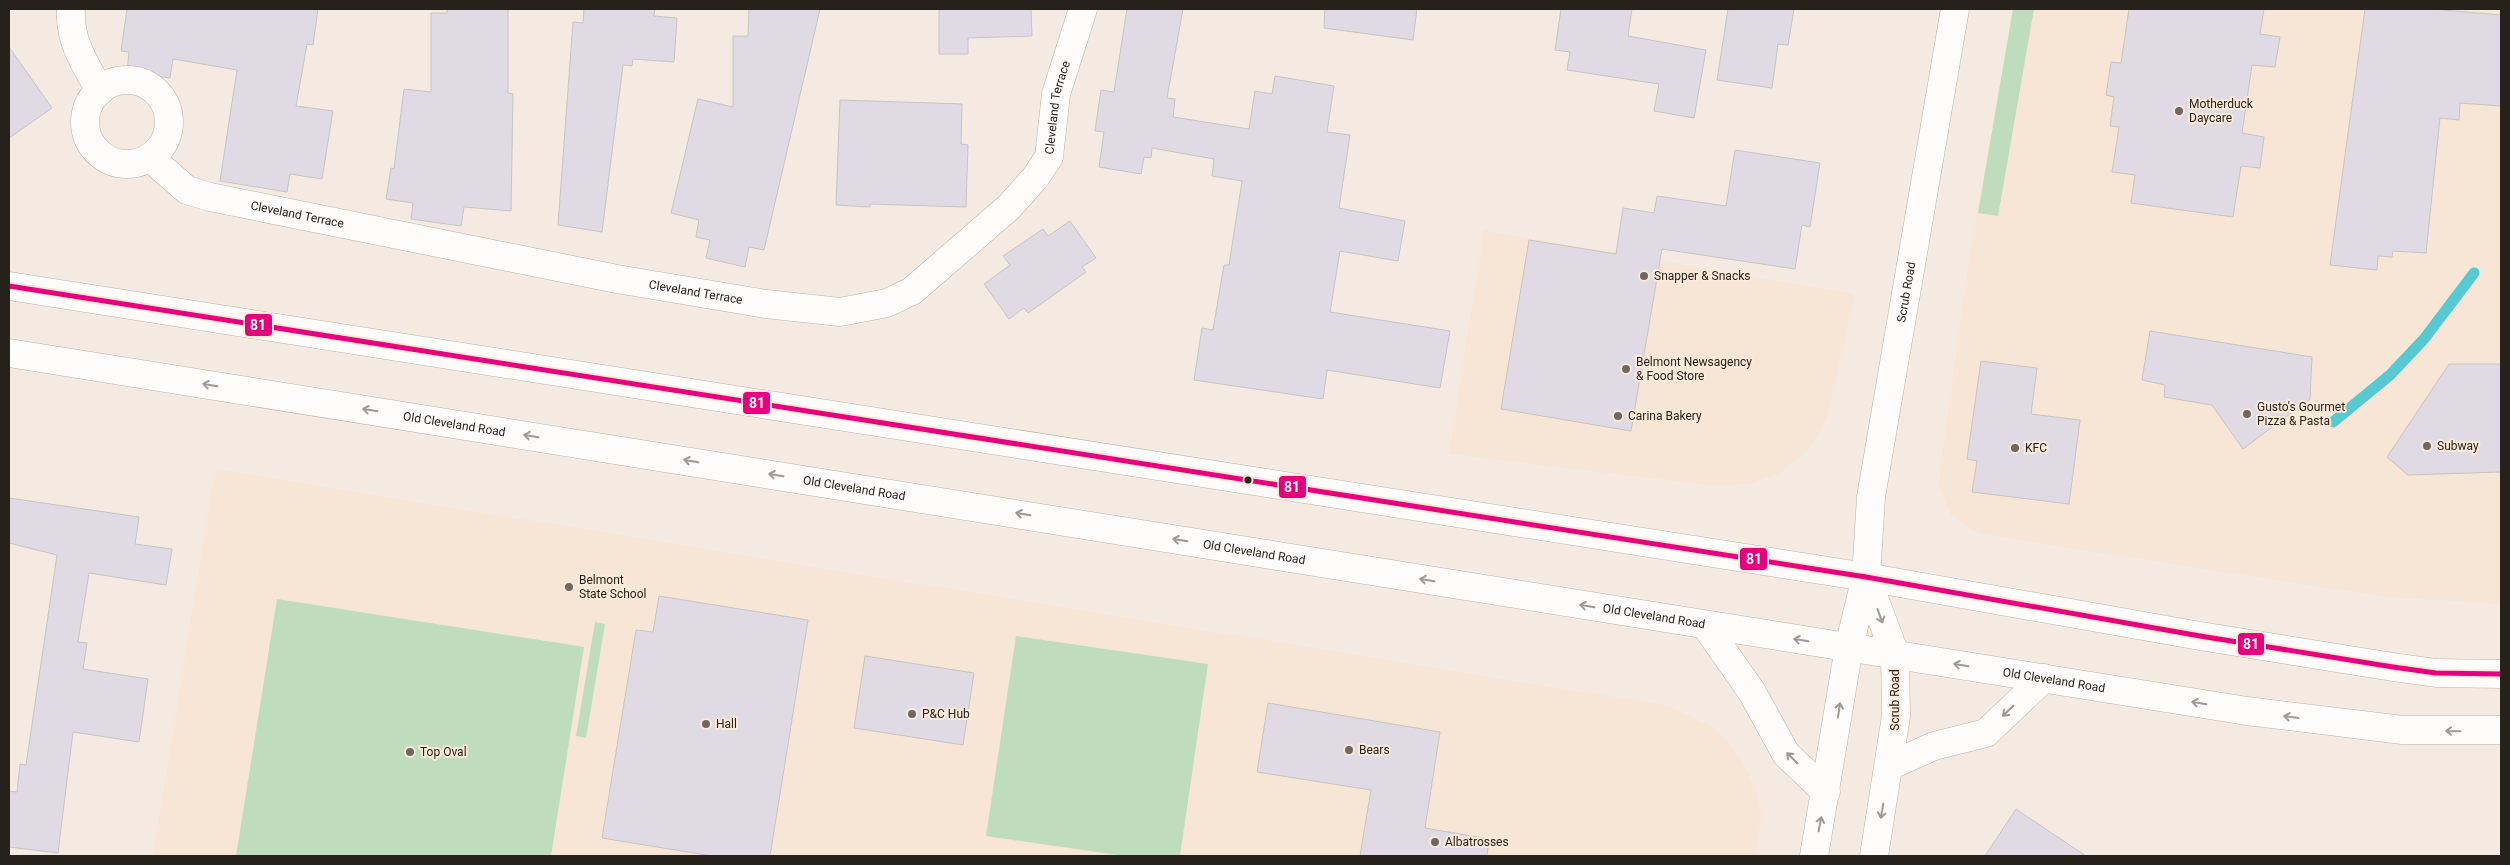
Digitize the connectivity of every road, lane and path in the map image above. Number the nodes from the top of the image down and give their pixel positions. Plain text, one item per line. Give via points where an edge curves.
1 (70, 9) edge
2 (1083, 9) edge
3 (1955, 9) edge
4 (100, 91) junction
5 (150, 158) junction
6 (9, 286) edge
7 (9, 353) edge
8 (1866, 578) junction
9 (1705, 625) junction
10 (1849, 647) junction
11 (1895, 654) junction
12 (2501, 674) edge
13 (2044, 678) junction
14 (2501, 730) edge
15 (1889, 766) junction
16 (1826, 792) junction
17 (1814, 856) edge
18 (1874, 856) edge

1 - 4 main road via 74,42
2 - 5 main road, Cleveland Terrace via 1056,94 1049,157 1035,178 1009,207 912,291 887,303 840,312 766,304 617,279 210,198 187,190
3 - 8 main road, Scrub Road via 1871,497
4 - 5 main road via 87,107 84,120 92,146 102,157 115,163 143,162
4 - 5 main road via 118,81 131,80 156,91 165,102 169,130 165,143
6 - 8 main road
9 -> 7 main road, Old Cleveland Road
8 - 10 main road, Scrub Road
8 -> 11 main road, Scrub Road
8 - 12 main road via 2393,667 2436,673
10 -> 9 main road, Old Cleveland Road
16 -> 9 main road via 1786,754 1752,692
10 - 11 main road, Old Cleveland Road
16 -> 10 main road, Scrub Road
13 -> 11 main road, Old Cleveland Road
11 - 15 main road, Scrub Road via 1896,716
14 -> 13 main road, Old Cleveland Road via 2402,730 2338,723
13 -> 15 main road via 1986,733 1934,746
15 -> 18 main road, Scrub Road
17 -> 16 main road, Scrub Road

